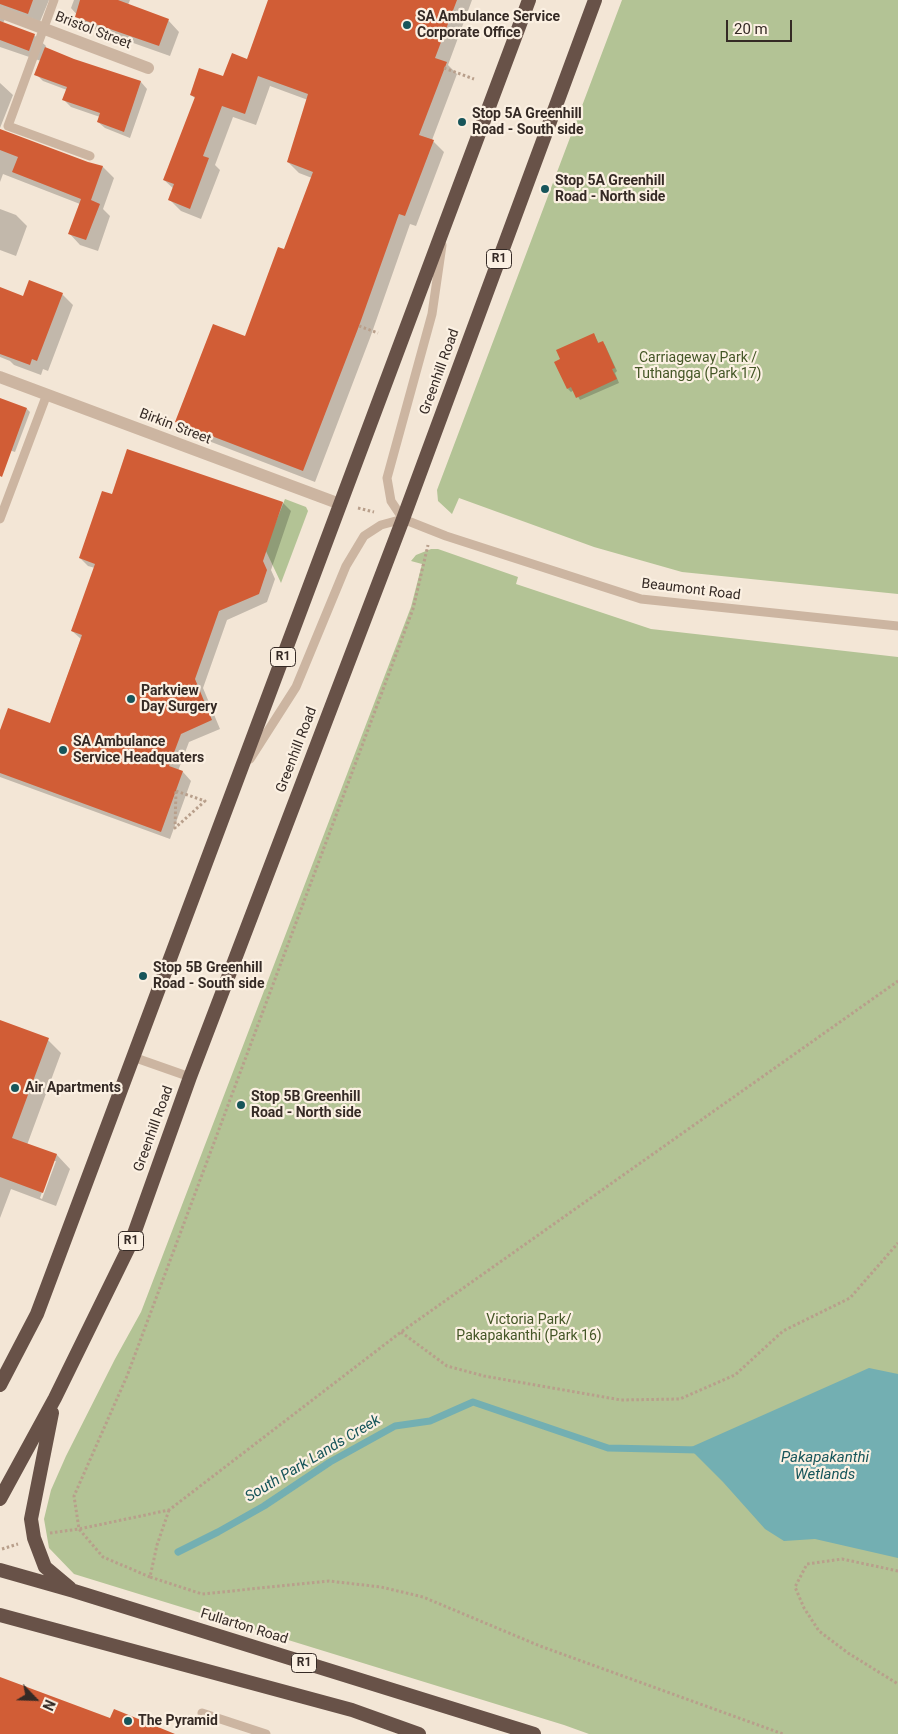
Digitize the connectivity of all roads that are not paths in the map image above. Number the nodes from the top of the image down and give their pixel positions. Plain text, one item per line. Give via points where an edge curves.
1 (54, 0) edge
2 (529, 0) edge
3 (595, 0) edge
4 (0, 12) edge
5 (44, 28) junction
6 (148, 68) dead end
7 (90, 156) dead end
8 (444, 226) junction
9 (0, 377) edge
10 (47, 394) junction
11 (340, 504) junction
12 (404, 518) junction
13 (0, 519) edge
14 (898, 626) edge
15 (237, 778) junction
16 (133, 1056) junction
17 (190, 1077) junction
18 (0, 1385) edge
19 (55, 1398) junction
20 (0, 1499) edge
21 (0, 1570) edge
22 (74, 1591) junction
23 (0, 1615) edge
24 (202, 1713) dead end
25 (266, 1734) edge
26 (419, 1734) edge
27 (534, 1734) edge

1 - 5 lane
2 - 8 highway, R1
3 - 12 highway, Greenhill Road / R1
4 - 5 street, Bristol Street
5 - 6 street, Bristol Street
5 - 7 lane via 8,126
8 - 11 highway, R1
8 - 12 lane via 432,314 387,478 391,501
9 - 10 street, Birkin Street
10 - 11 street, Birkin Street
10 - 13 lane
11 - 15 highway, R1
12 - 14 lane, Beaumont Road via 641,599
12 - 15 lane via 381,525 364,536 346,566 296,687
12 - 17 highway, Greenhill Road / R1
15 - 16 highway, R1
16 - 17 lane
16 - 18 highway, R1 via 36,1314
17 - 19 highway, Greenhill Road / R1 via 130,1245
19 - 20 highway, Greenhill Road
19 - 22 highway, R1 via 31,1519 45,1567
21 - 22 highway, Fullarton Road / R1
22 - 27 highway, Fullarton Road / R1
23 - 26 highway via 352,1710
24 - 25 lane

